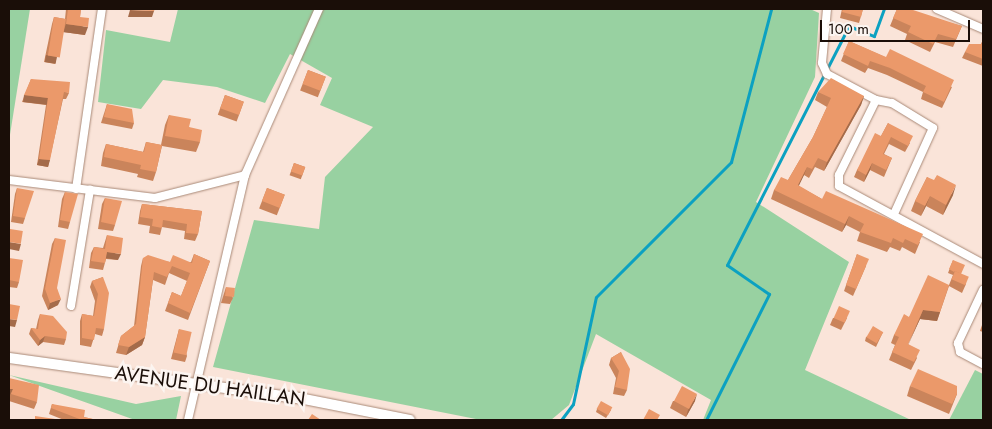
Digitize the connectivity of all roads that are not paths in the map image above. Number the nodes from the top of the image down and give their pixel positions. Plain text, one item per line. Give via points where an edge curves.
1 (102, 9) edge
2 (318, 9) edge
3 (827, 9) edge
4 (937, 9) edge
5 (983, 29) edge
6 (876, 100) junction
7 (246, 175) junction
8 (9, 180) edge
9 (76, 188) junction
10 (90, 190) junction
11 (894, 214) junction
12 (983, 264) edge
13 (983, 290) edge
14 (71, 306) dead end
15 (9, 358) edge
16 (983, 364) edge
17 (197, 384) junction
18 (366, 416) edge
19 (188, 420) edge
20 (410, 420) edge

1 - 9 street
2 - 7 street
3 - 6 street via 823,70
4 - 5 street
6 - 11 street via 838,181 842,189
6 - 11 street via 892,103 933,128
7 - 10 street via 155,198
7 - 17 street
8 - 9 street
9 - 10 street
10 - 14 street
11 - 12 street
13 - 16 street via 958,343 960,352
15 - 17 street, AVENUE DU HAILLAN
17 - 18 street, AVENUE DU HAILLAN
17 - 19 street
18 - 20 street, AVENUE DU HAILLAN

